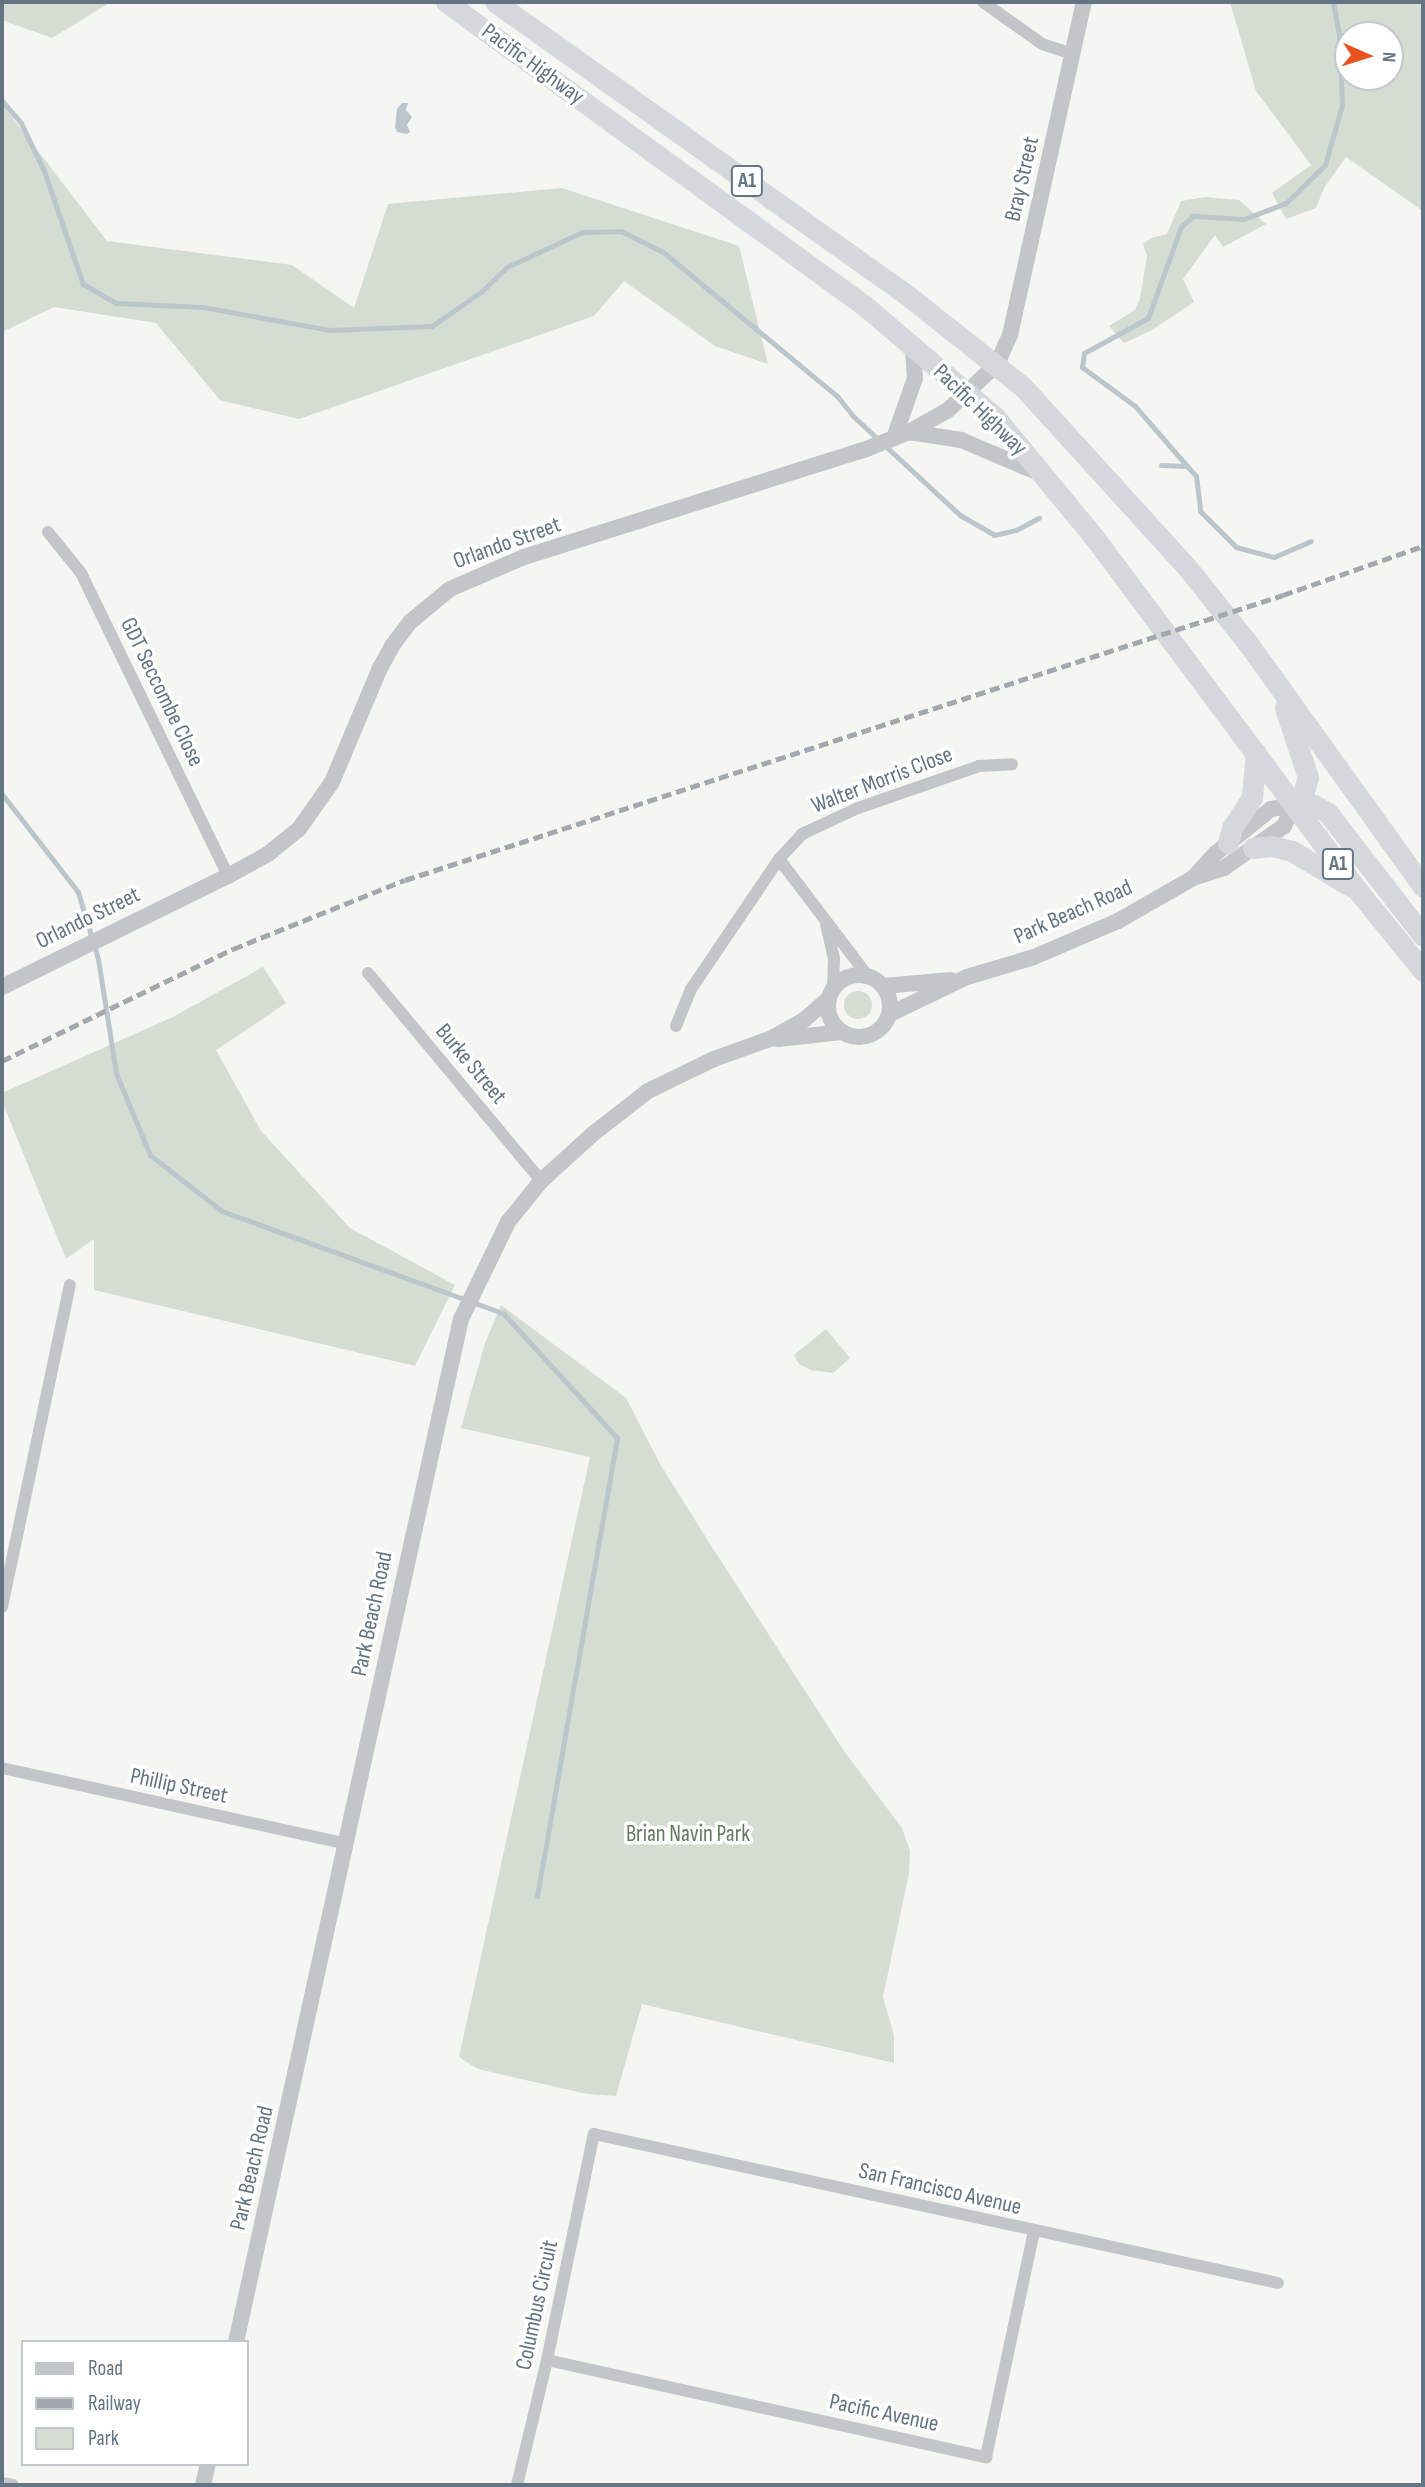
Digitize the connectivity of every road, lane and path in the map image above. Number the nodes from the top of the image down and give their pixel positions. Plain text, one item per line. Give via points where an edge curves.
1 (495, 2) edge
2 (983, 2) edge
3 (1084, 2) edge
4 (449, 3) edge
5 (1073, 54) junction
6 (913, 346) junction
7 (997, 364) junction
8 (966, 393) junction
9 (909, 432) junction
10 (894, 438) junction
11 (1045, 476) junction
12 (48, 532) dead end
13 (1275, 680) junction
14 (1256, 753) junction
15 (1012, 764) dead end
16 (1294, 805) junction
17 (1390, 836) junction
18 (1228, 843) junction
19 (1253, 848) junction
20 (779, 859) junction
21 (1423, 875) edge
22 (228, 876) junction
23 (1193, 878) junction
24 (1423, 887) edge
25 (1358, 891) junction
26 (824, 918) junction
27 (1423, 936) edge
28 (1423, 971) edge
29 (368, 973) dead end
30 (867, 975) junction
31 (967, 977) junction
32 (884, 986) junction
33 (2, 987) edge
34 (831, 993) junction
35 (890, 1014) junction
36 (676, 1026) dead end
37 (842, 1031) junction
38 (770, 1040) junction
39 (541, 1181) junction
40 (70, 1285) dead end
41 (2, 1607) edge
42 (2, 1768) edge
43 (347, 1844) junction
44 (594, 2134) joint
45 (1034, 2231) junction
46 (1278, 2283) dead end
47 (236, 2340) edge
48 (547, 2360) junction
49 (208, 2466) edge
50 (2, 2483) edge
51 (13, 2485) edge
52 (203, 2485) edge
53 (517, 2485) edge

1 - 7 highway, Pacific Highway / A1
2 - 5 street via 1042,44
3 - 5 street, Bray Street
4 - 6 highway, Pacific Highway / A1
5 - 7 street, Bray Street via 1012,329
6 - 8 highway, Pacific Highway / A1
6 - 10 street via 915,378
7 - 8 street, Orlando Street
7 - 13 highway, Pacific Highway / A1 via 1186,566
8 - 9 street, Orlando Street via 943,413
8 - 11 highway, Pacific Highway / A1 via 995,417
9 - 10 street, Orlando Street
9 - 11 street via 961,440
10 - 22 street, Orlando Street via 524,557 450,589 410,622 392,646 332,782 310,816 268,854
11 - 14 highway, Pacific Highway / A1
12 - 22 street, GDT Seccombe Close via 81,573
13 - 16 highway via 1306,765 1305,790
13 - 17 highway, Pacific Highway / A1
14 - 16 highway, Pacific Highway / A1
14 - 18 highway via 1252,797
15 - 20 street, Walter Morris Close via 979,766 858,808 802,834
16 - 18 street, Park Beach Road via 1271,810
16 - 19 street, Park Beach Road via 1284,826
16 - 25 highway, Pacific Highway / A1
16 - 27 highway via 1314,805 1328,813
17 - 21 highway
17 - 24 highway, Pacific Highway / A1
18 - 23 street, Park Beach Road
19 - 23 street, Park Beach Road via 1224,868
19 - 25 highway via 1292,851
20 - 26 street
20 - 36 street, Walter Morris Close via 691,989
22 - 33 street, Orlando Street
23 - 31 street, Park Beach Road via 1118,921 1034,957
25 - 28 highway, Pacific Highway / A1
26 - 30 street
26 - 34 street via 834,959
29 - 39 street, Burke Street
30 - 32 street
30 - 34 street via 848,977
31 - 32 street, Park Beach Road
31 - 35 street, Park Beach Road
32 - 35 street
34 - 37 street via 830,1017
34 - 38 street, Park Beach Road via 804,1020
35 - 37 street via 885,1024 869,1035
37 - 38 street, Park Beach Road
38 - 39 street, Park Beach Road via 714,1059 648,1091
39 - 43 street, Park Beach Road via 508,1222 461,1319
40 - 41 street
42 - 43 street, Phillip Street
43 - 47 street, Park Beach Road
44 - 45 street, San Francisco Avenue
44 - 48 street, Columbus Circuit
45 - 46 street, San Francisco Avenue
45 - 48 street, Pacific Avenue via 986,2457
48 - 53 street, Columbus Circuit
49 - 52 street
50 - 51 street

